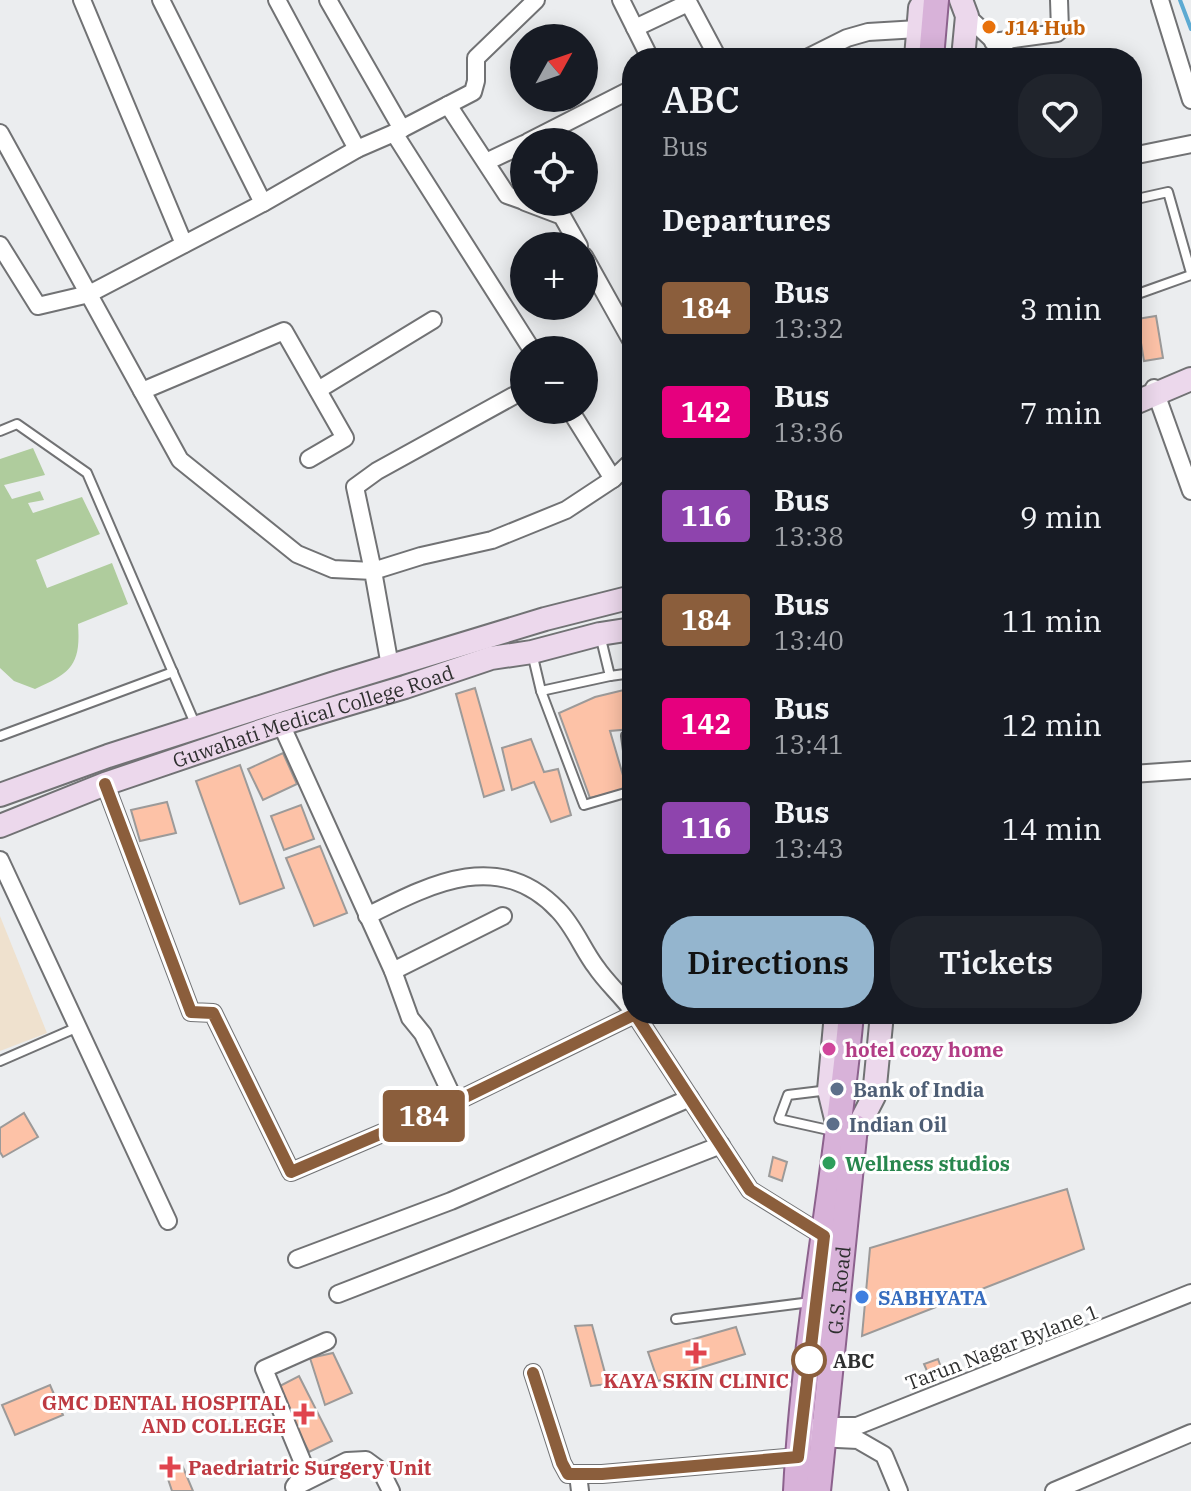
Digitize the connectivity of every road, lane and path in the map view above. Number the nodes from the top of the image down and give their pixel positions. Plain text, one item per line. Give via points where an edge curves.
1 (82, 0) edge
2 (161, 0) edge
3 (277, 0) edge
4 (328, 0) edge
5 (536, 0) edge
6 (621, 0) edge
7 (1059, 0) edge
8 (1160, 0) edge
9 (688, 1) edge
10 (943, 9) edge
11 (635, 28) junction
12 (993, 42) junction
13 (645, 48) edge
14 (713, 48) edge
15 (829, 48) edge
16 (922, 48) edge
17 (933, 48) edge
18 (946, 48) edge
19 (959, 48) edge
20 (1000, 48) edge
21 (622, 94) edge
22 (1191, 100) edge
23 (448, 105) junction
24 (555, 128) edge
25 (398, 131) junction
26 (0, 133) edge
27 (1191, 144) edge
28 (357, 149) junction
29 (510, 151) edge
30 (1142, 154) edge
31 (486, 162) junction
32 (510, 196) edge
33 (1142, 198) edge
34 (263, 203) junction
35 (184, 244) junction
36 (0, 245) edge
37 (1191, 274) edge
38 (598, 281) edge
39 (1142, 292) edge
40 (89, 294) junction
41 (433, 320) dead end
42 (622, 324) edge
43 (523, 336) edge
44 (1191, 379) edge
45 (318, 390) junction
46 (1159, 390) junction
47 (142, 391) junction
48 (1142, 393) edge
49 (510, 398) edge
50 (1142, 399) edge
51 (579, 424) edge
52 (0, 431) edge
53 (309, 459) dead end
54 (622, 470) edge
55 (613, 479) junction
56 (1191, 491) edge
57 (373, 571) junction
58 (622, 599) edge
59 (622, 613) edge
60 (622, 631) edge
61 (600, 634) junction
62 (531, 644) junction
63 (494, 646) junction
64 (390, 666) junction
65 (173, 672) junction
66 (622, 674) edge
67 (610, 676) junction
68 (541, 691) junction
69 (281, 724) junction
70 (197, 728) junction
71 (0, 736) edge
72 (1191, 770) edge
73 (1142, 773) edge
74 (105, 784) junction
75 (622, 794) edge
76 (0, 795) edge
77 (0, 826) edge
78 (0, 860) edge
79 (367, 916) junction
80 (503, 916) dead end
81 (393, 971) junction
82 (622, 999) edge
83 (622, 1019) edge
84 (641, 1024) edge
85 (837, 1024) edge
86 (850, 1024) edge
87 (862, 1024) edge
88 (881, 1024) edge
89 (79, 1027) junction
90 (0, 1061) edge
91 (844, 1093) junction
92 (690, 1098) junction
93 (455, 1102) junction
94 (846, 1134) junction
95 (721, 1145) junction
96 (168, 1221) dead end
97 (824, 1236) junction
98 (297, 1259) dead end
99 (1191, 1293) edge
100 (338, 1294) dead end
101 (816, 1302) junction
102 (676, 1319) dead end
103 (327, 1341) dead end
104 (533, 1373) dead end
105 (1191, 1433) edge
106 (809, 1437) junction
107 (578, 1474) junction
108 (291, 1489) edge
109 (391, 1491) edge
110 (580, 1491) edge
111 (796, 1491) edge
112 (818, 1491) edge
113 (899, 1491) edge
114 (1054, 1491) edge

1 - 35 street
2 - 34 street
3 - 28 street
4 - 25 street
5 - 23 street via 476,58 473,92
6 - 11 street
7 - 12 street via 1057,33
8 - 22 street
9 - 11 street
9 - 14 street
10 - 12 street
10 - 15 street
10 - 16 main road
10 - 17 main road
10 - 18 main road
10 - 19 main road
11 - 13 street
12 - 20 street
21 - 24 street
23 - 25 street
23 - 31 street
25 - 28 street
25 - 43 street
26 - 40 street
27 - 30 street
28 - 34 street
29 - 31 street
31 - 32 street
33 - 37 lane via 1168,192
34 - 35 street
35 - 40 street
36 - 40 street via 38,306
37 - 39 lane
38 - 42 street
40 - 47 street
41 - 45 street
44 - 46 main road
45 - 47 street via 284,331
45 - 53 street via 345,438
46 - 48 main road
46 - 50 main road
46 - 56 street
47 - 57 street via 180,460 297,554 333,569
49 - 57 street via 355,487
51 - 55 street
52 - 65 lane via 17,424 87,473
54 - 55 street
55 - 57 street via 566,510 492,540
57 - 64 street
58 - 63 main road, Guwahati Medical College Road
59 - 62 main road
60 - 61 main road
61 - 62 main road
61 - 67 lane
62 - 63 main road
62 - 68 lane
63 - 64 main road, Guwahati Medical College Road
63 - 69 main road, Guwahati Medical College Road via 405,687
64 - 70 main road, Guwahati Medical College Road
65 - 70 lane
65 - 71 lane
66 - 67 lane
67 - 68 lane
68 - 75 lane via 584,805
69 - 74 main road, Guwahati Medical College Road
69 - 79 street
70 - 76 main road, Guwahati Medical College Road
72 - 73 street
74 - 77 main road, Guwahati Medical College Road
74 - 93 street via 191,1012 213,1013 291,1172
78 - 89 street
79 - 81 street
79 - 82 street via 437,883 467,876 507,878 533,887 560,912
80 - 81 street
81 - 93 street via 410,1018
83 - 93 street
84 - 92 street
85 - 91 main road
86 - 91 main road
87 - 91 main road
88 - 94 main road via 874,1096
89 - 90 lane
89 - 96 street
91 - 94 main road
91 - 94 lane via 788,1095 779,1119
92 - 95 street
92 - 98 street via 451,1201
94 - 97 main road, G.S. Road
94 - 106 main road, G.S. Road
95 - 97 street via 750,1190
95 - 100 street
97 - 101 main road, G.S. Road
99 - 106 street, Tarun Nagar Bylane 1 via 857,1426
101 - 102 lane
101 - 106 main road, G.S. Road
103 - 108 street via 264,1369 303,1463 302,1476
104 - 107 street via 562,1463 568,1474
105 - 114 street
106 - 107 street
106 - 111 main road
106 - 112 main road, G.S. Road
106 - 113 street via 858,1440 884,1455
107 - 110 street
108 - 109 street via 347,1461 366,1460 381,1471

